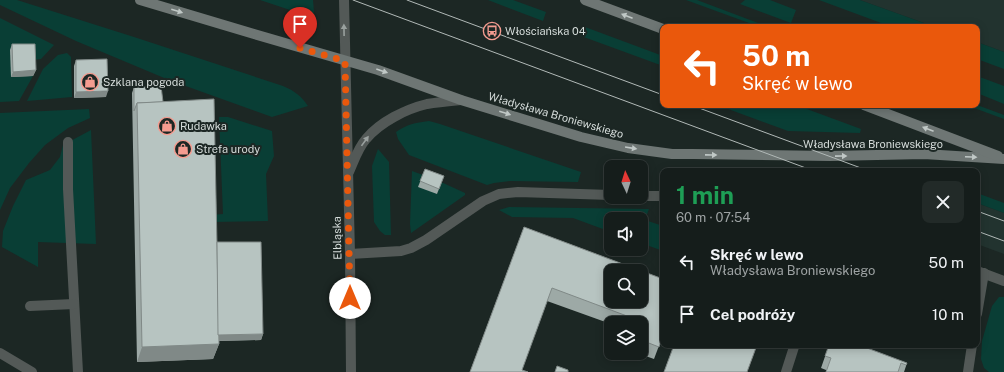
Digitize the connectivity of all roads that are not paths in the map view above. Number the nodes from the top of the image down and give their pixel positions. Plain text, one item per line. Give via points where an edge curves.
1 (140, 0) edge
2 (344, 0) edge
3 (585, 0) edge
4 (660, 28) edge
5 (345, 61) junction
6 (461, 100) junction
7 (872, 108) edge
8 (68, 142) dead end
9 (1004, 158) edge
10 (348, 176) junction
11 (604, 195) edge
12 (648, 196) edge
13 (660, 196) edge
14 (350, 254) junction
15 (980, 272) edge
16 (1004, 281) edge
17 (74, 304) junction
18 (30, 306) dead end
19 (794, 348) edge
20 (972, 348) edge
21 (0, 354) edge
22 (32, 372) edge
23 (78, 372) edge
24 (351, 372) edge
25 (786, 372) edge
26 (968, 372) edge

1 -> 5 main road, Władysława Broniewskiego
5 -> 2 street, Elbląska
4 -> 3 main road
5 -> 6 main road, Władysława Broniewskiego
5 - 10 street, Elbląska
6 -> 9 main road, Władysława Broniewskiego via 581,137 628,148 672,154 924,154
10 -> 6 street, Elbląska via 366,139 378,127 394,117 427,104
9 -> 7 main road, Władysława Broniewskiego
8 - 17 street
10 - 14 street, Elbląska
11 - 14 street via 518,192 499,194 483,201 411,248 401,251
12 - 13 street
14 - 24 street, Elbląska
15 - 16 street
17 - 18 street
17 - 23 street
19 - 25 street
20 - 26 street
21 - 22 street

